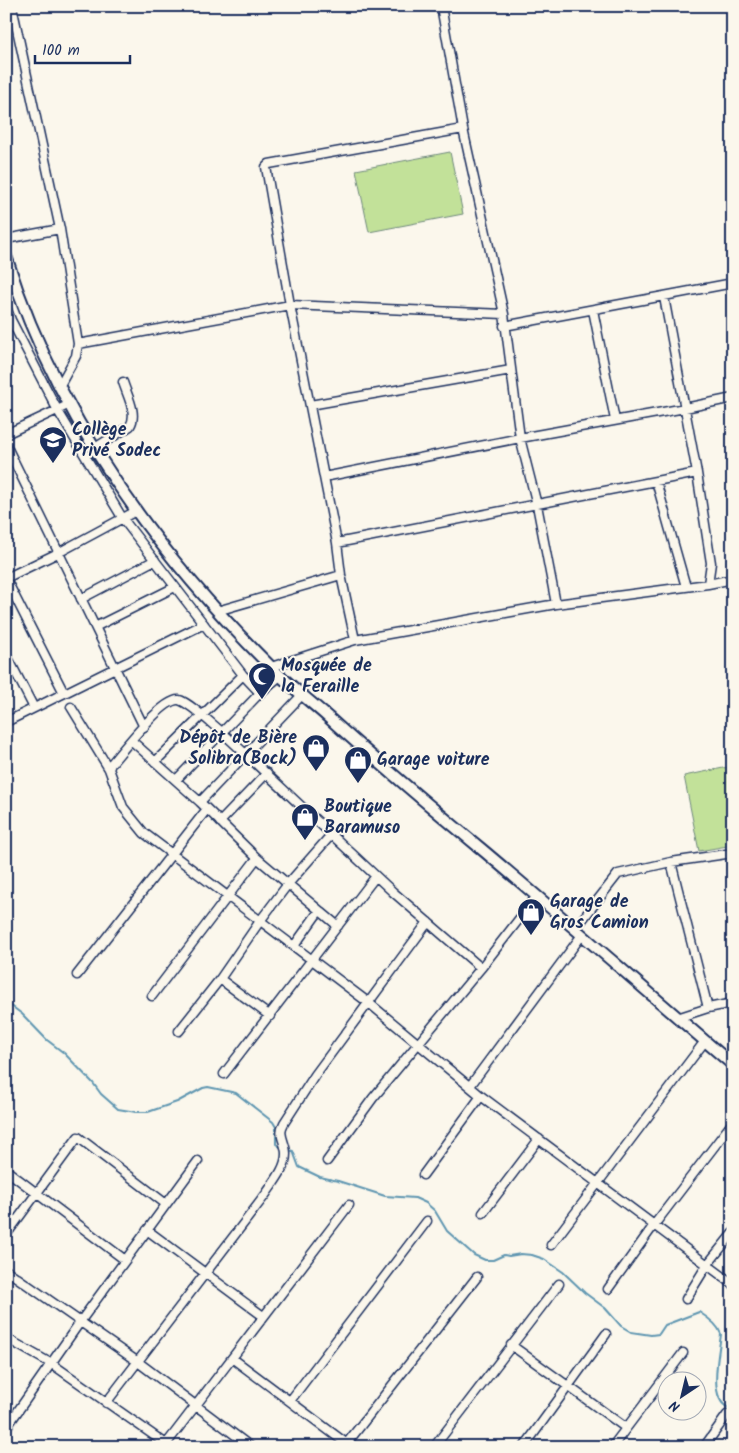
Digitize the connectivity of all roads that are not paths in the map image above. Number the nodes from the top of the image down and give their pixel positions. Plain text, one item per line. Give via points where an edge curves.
1 (12, 6) edge
2 (441, 6) edge
3 (463, 129) junction
4 (60, 229) junction
5 (6, 239) edge
6 (6, 256) edge
7 (733, 282) edge
8 (11, 283) edge
9 (664, 297) junction
10 (290, 305) junction
11 (6, 307) edge
12 (593, 310) junction
13 (504, 314) junction
14 (9, 322) edge
15 (504, 326) junction
16 (78, 344) junction
17 (511, 370) junction
18 (123, 382) dead end
19 (60, 385) junction
20 (733, 398) edge
21 (70, 404) junction
22 (310, 405) junction
23 (685, 408) junction
24 (58, 411) junction
25 (615, 420) junction
26 (6, 434) edge
27 (520, 438) junction
28 (6, 445) edge
29 (95, 448) junction
30 (697, 473) junction
31 (324, 477) junction
32 (656, 481) junction
33 (537, 504) junction
34 (136, 511) junction
35 (123, 519) junction
36 (337, 543) junction
37 (58, 553) junction
38 (155, 560) junction
39 (341, 575) junction
40 (6, 578) edge
41 (733, 579) edge
42 (708, 584) junction
43 (175, 587) junction
44 (686, 587) junction
45 (81, 598) junction
46 (556, 604) junction
47 (217, 611) junction
48 (204, 624) junction
49 (95, 627) junction
50 (355, 640) junction
51 (6, 654) edge
52 (115, 667) junction
53 (271, 667) junction
54 (243, 674) junction
55 (280, 676) junction
56 (64, 693) junction
57 (260, 693) junction
58 (302, 695) junction
59 (71, 707) dead end
60 (34, 708) junction
61 (201, 715) junction
62 (6, 722) edge
63 (144, 727) junction
64 (222, 733) junction
65 (132, 741) junction
66 (245, 754) junction
67 (155, 762) junction
68 (109, 769) junction
69 (267, 773) junction
70 (176, 780) junction
71 (200, 802) junction
72 (207, 809) junction
73 (220, 822) junction
74 (331, 835) junction
75 (733, 853) edge
76 (172, 855) junction
77 (257, 858) junction
78 (671, 862) junction
79 (376, 876) junction
80 (288, 884) junction
81 (226, 896) junction
82 (537, 896) junction
83 (318, 911) junction
84 (260, 921) junction
85 (428, 922) junction
86 (338, 926) junction
87 (579, 932) junction
88 (294, 946) junction
89 (313, 960) junction
90 (481, 968) junction
91 (77, 975) dead end
92 (220, 979) junction
93 (152, 996) dead end
94 (369, 1003) junction
95 (733, 1003) edge
96 (708, 1008) junction
97 (270, 1016) junction
98 (677, 1018) junction
99 (180, 1031) dead end
100 (705, 1041) junction
101 (419, 1044) junction
102 (733, 1065) edge
103 (224, 1074) dead end
104 (470, 1086) junction
105 (481, 1096) junction
106 (733, 1122) edge
107 (539, 1139) junction
108 (198, 1160) dead end
109 (327, 1161) dead end
110 (6, 1170) edge
111 (423, 1175) dead end
112 (598, 1183) junction
113 (37, 1192) junction
114 (166, 1204) junction
115 (350, 1205) dead end
116 (483, 1213) dead end
117 (427, 1221) dead end
118 (654, 1225) junction
119 (147, 1230) junction
120 (733, 1233) edge
121 (6, 1235) edge
122 (551, 1245) dead end
123 (125, 1260) junction
124 (708, 1265) junction
125 (6, 1270) edge
126 (205, 1273) junction
127 (477, 1277) dead end
128 (559, 1284) dead end
129 (733, 1284) edge
130 (608, 1289) dead end
131 (686, 1299) dead end
132 (263, 1316) junction
133 (80, 1322) junction
134 (606, 1334) dead end
135 (6, 1338) edge
136 (511, 1345) junction
137 (683, 1353) dead end
138 (232, 1358) junction
139 (138, 1362) junction
140 (52, 1364) junction
141 (568, 1386) junction
142 (290, 1400) junction
143 (106, 1403) junction
144 (197, 1405) junction
145 (727, 1415) dead end
146 (6, 1428) edge
147 (626, 1428) junction
148 (526, 1444) edge
149 (167, 1446) edge
150 (347, 1446) edge
151 (252, 1447) edge
152 (434, 1447) edge
153 (536, 1447) edge
154 (612, 1447) edge
155 (704, 1447) edge

1 - 4 street
2 - 3 street
3 - 10 street via 266,167
3 - 13 street
4 - 5 street
4 - 16 street
6 - 8 street
7 - 9 street
8 - 19 street
9 - 12 street
9 - 23 street
10 - 13 street
10 - 16 street
10 - 22 street
11 - 14 street
12 - 15 street
12 - 25 street
13 - 15 street
14 - 24 street
15 - 17 street
16 - 19 street via 76,356
17 - 22 street
17 - 27 street
18 - 29 street via 133,421
19 - 21 street
20 - 23 street
21 - 24 street
21 - 29 street
22 - 31 street
23 - 25 street
23 - 30 street
24 - 26 street
24 - 35 street
25 - 27 street
27 - 31 street
27 - 33 street
28 - 37 street
29 - 34 street
30 - 32 street
30 - 42 street via 711,563
31 - 36 street
32 - 33 street
32 - 44 street
33 - 36 street
33 - 46 street
34 - 35 street
34 - 47 street
35 - 37 street
35 - 38 street
36 - 39 street
37 - 40 street
37 - 45 street
38 - 43 street
38 - 45 street
39 - 47 street
39 - 50 street
40 - 56 street
41 - 42 street
42 - 44 street
43 - 48 street
43 - 49 street
44 - 46 street
45 - 49 street
46 - 50 street
47 - 53 street
48 - 52 street
48 - 54 street
49 - 52 street
50 - 53 street
51 - 60 street
52 - 56 street
52 - 63 street
53 - 55 street
54 - 57 street
54 - 61 street
55 - 57 street
55 - 58 street
56 - 60 street
57 - 64 street
58 - 66 street
58 - 82 street
59 - 68 street
60 - 62 street
61 - 63 street via 180,700 174,700 162,706
61 - 64 street
61 - 67 street
63 - 65 street
64 - 66 street
64 - 70 street
65 - 67 street
65 - 68 street
66 - 69 street
66 - 71 street
67 - 70 street
68 - 76 street via 123,807 144,834
69 - 73 street
69 - 74 street
70 - 71 street
71 - 72 street
72 - 73 street
72 - 76 street
73 - 77 street
74 - 79 street
74 - 80 street
75 - 78 street
76 - 81 street
76 - 91 street
77 - 80 street
77 - 81 street
78 - 87 street via 618,874
78 - 96 street
79 - 85 street
79 - 86 street
80 - 83 street
80 - 84 street
81 - 84 street
81 - 93 street
82 - 87 street
82 - 90 street
83 - 86 street
83 - 88 street
84 - 88 street
84 - 92 street
85 - 90 street
85 - 94 street
86 - 89 street
87 - 98 street
87 - 104 street
88 - 89 street
89 - 94 street
89 - 97 street
90 - 101 street
92 - 97 street
92 - 99 street
94 - 101 street
94 - 126 street via 281,1128 287,1152 285,1163 266,1194
95 - 96 street
96 - 98 street
97 - 103 street
98 - 100 street
100 - 102 street
100 - 112 street
101 - 104 street
101 - 109 street via 373,1098
104 - 105 street
105 - 107 street
105 - 111 street
106 - 118 street
107 - 112 street
107 - 116 street
108 - 114 street
110 - 113 street
112 - 118 street
112 - 122 street
113 - 114 street via 78,1137
113 - 121 street
113 - 123 street
114 - 119 street
115 - 132 street
117 - 142 street
118 - 124 street
118 - 130 street
119 - 123 street
119 - 126 street
120 - 124 street
123 - 133 street
124 - 129 street
124 - 131 street
125 - 133 street
126 - 132 street
126 - 139 street
127 - 150 street
128 - 136 street
132 - 138 street
133 - 139 street
133 - 140 street
134 - 141 street
135 - 140 street
136 - 141 street
136 - 152 street
137 - 147 street
138 - 142 street
138 - 144 street
139 - 143 street
139 - 144 street
140 - 143 street
140 - 146 street
141 - 147 street
141 - 148 street
142 - 150 street
143 - 149 street
144 - 149 street
144 - 151 street
145 - 155 street
147 - 154 street
148 - 153 street

